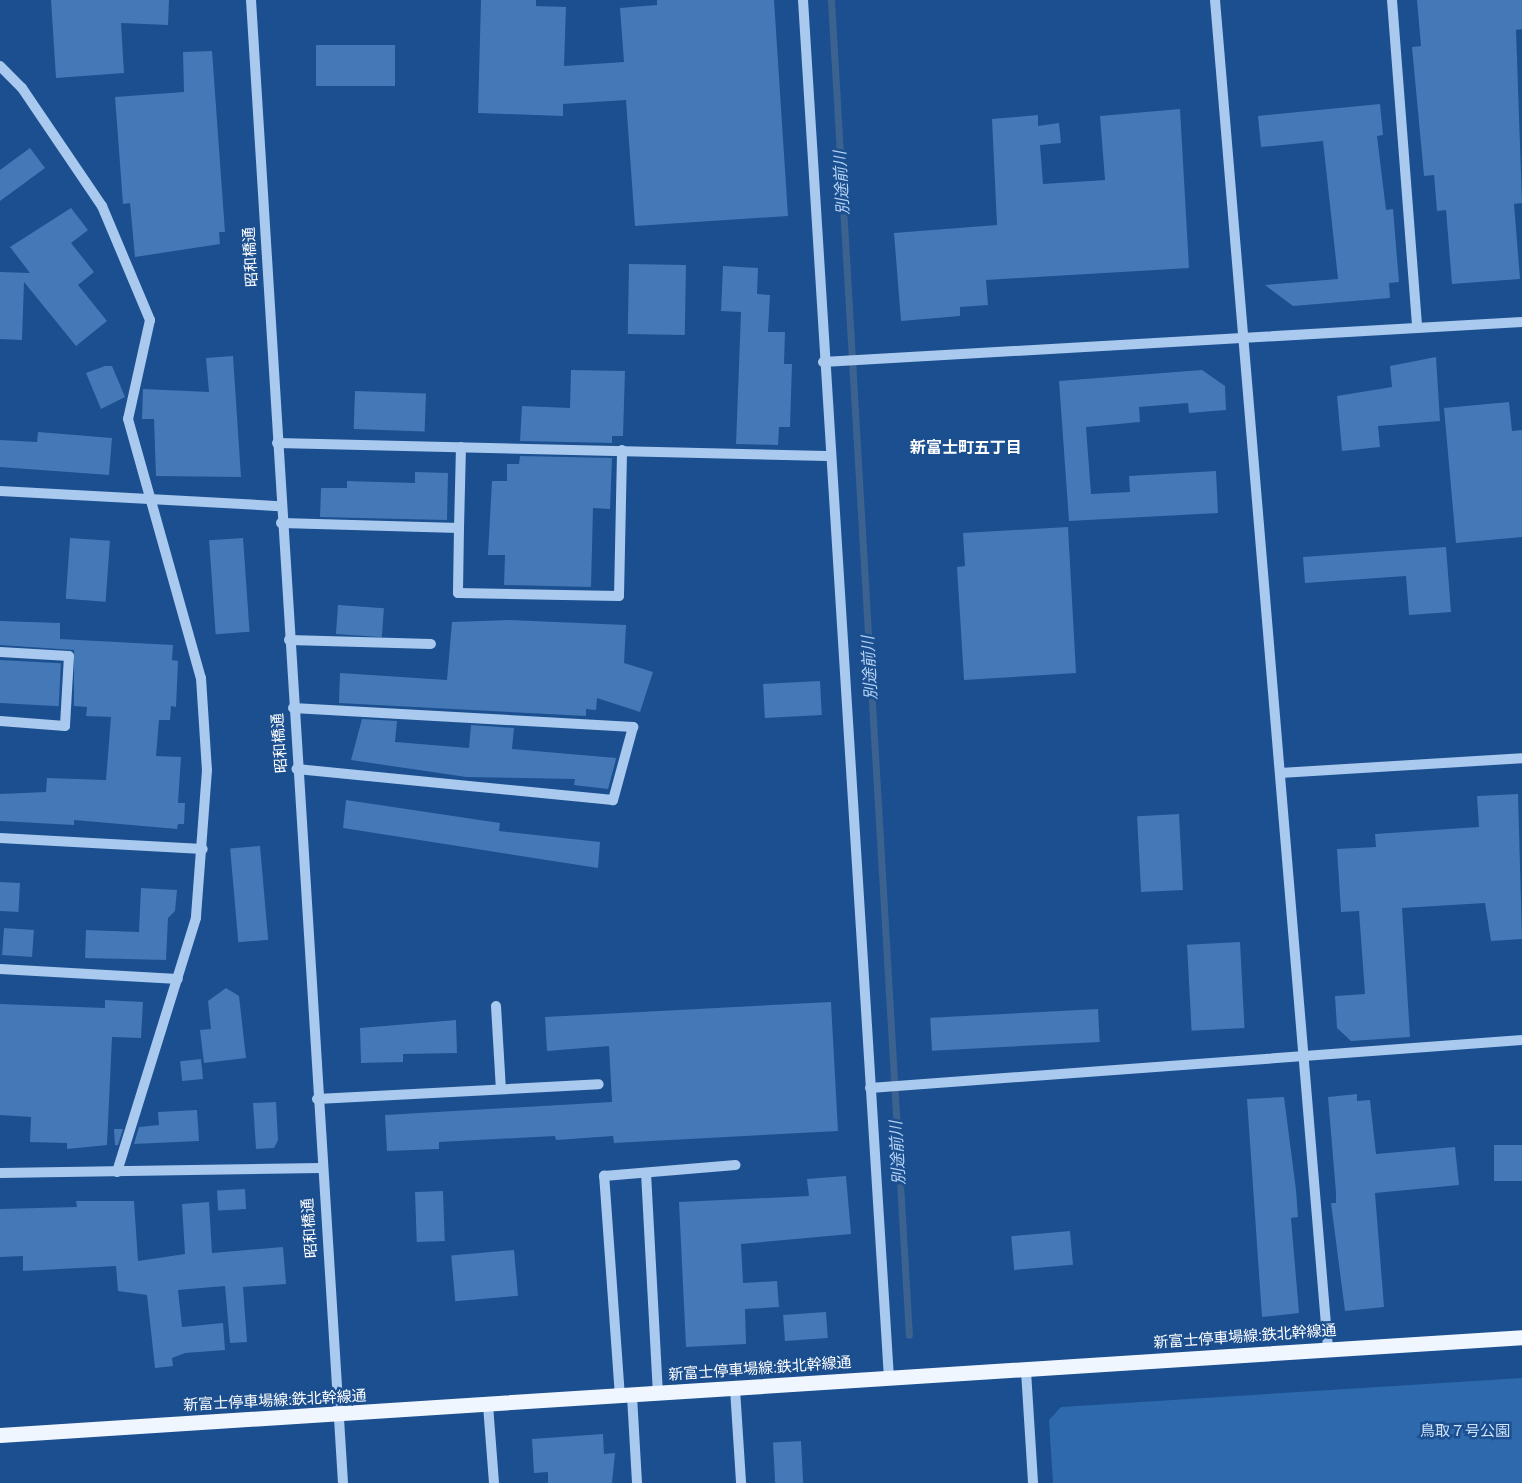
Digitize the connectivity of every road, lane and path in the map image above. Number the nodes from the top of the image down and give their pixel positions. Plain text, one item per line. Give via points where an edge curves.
1 (251, 0) edge
2 (803, 0) edge
3 (1215, 0) edge
4 (1392, 0) edge
5 (0, 66) edge
6 (1522, 322) edge
7 (1417, 328) junction
8 (1243, 338) junction
9 (823, 362) junction
10 (277, 442) junction
11 (461, 447) junction
12 (622, 450) junction
13 (828, 456) junction
14 (0, 491) edge
15 (152, 499) junction
16 (280, 506) junction
17 (281, 524) junction
18 (459, 528) junction
19 (289, 640) junction
20 (431, 644) dead end
21 (0, 652) edge
22 (293, 708) junction
23 (0, 722) edge
24 (1522, 758) edge
25 (297, 769) junction
26 (1280, 773) junction
27 (0, 838) edge
28 (203, 849) junction
29 (0, 969) edge
30 (178, 979) junction
31 (496, 1006) dead end
32 (1522, 1040) edge
33 (1304, 1056) junction
34 (599, 1084) dead end
35 (870, 1088) junction
36 (501, 1089) junction
37 (317, 1099) junction
38 (736, 1165) dead end
39 (321, 1168) junction
40 (117, 1172) junction
41 (0, 1173) edge
42 (646, 1173) junction
43 (1522, 1337) edge
44 (1328, 1349) junction
45 (1026, 1371) junction
46 (889, 1378) junction
47 (735, 1389) junction
48 (658, 1395) junction
49 (626, 1396) junction
50 (489, 1405) junction
51 (338, 1415) junction
52 (0, 1435) edge
53 (343, 1483) edge
54 (494, 1483) edge
55 (637, 1483) edge
56 (741, 1483) edge
57 (1033, 1483) edge

1 - 10 street, 昭和橋通
2 - 9 street
3 - 8 street
4 - 7 street
5 - 15 street via 22,88 102,206 150,320 128,419
6 - 7 street
7 - 8 street
8 - 9 street
8 - 26 street
9 - 13 street
10 - 11 street
10 - 16 street, 昭和橋通
11 - 12 street
11 - 18 street
12 - 13 street
12 - 18 street via 619,596 458,593
13 - 35 street
14 - 15 street
15 - 16 street
15 - 28 street via 201,678 207,770
16 - 17 street, 昭和橋通
17 - 18 street
17 - 19 street, 昭和橋通
19 - 20 street
19 - 22 street, 昭和橋通
21 - 23 street via 69,656 64,726
22 - 25 street, 昭和橋通
22 - 25 street via 633,727 613,800
24 - 26 street
25 - 37 street, 昭和橋通
26 - 33 street
27 - 28 street
28 - 30 street via 196,918
29 - 30 street
30 - 40 street
31 - 36 street
32 - 33 street
33 - 35 street
33 - 44 street
34 - 36 street
35 - 46 street
36 - 37 street
37 - 39 street, 昭和橋通
38 - 42 street
39 - 40 street
39 - 51 street, 昭和橋通
40 - 41 street
42 - 48 street
42 - 49 street via 604,1176
43 - 44 main road, 新富士停車場線:鉄北幹線通
44 - 45 main road, 新富士停車場線:鉄北幹線通
45 - 46 main road, 新富士停車場線:鉄北幹線通
45 - 57 street
46 - 47 main road, 新富士停車場線:鉄北幹線通
47 - 48 main road, 新富士停車場線:鉄北幹線通
47 - 56 street
48 - 49 main road, 新富士停車場線:鉄北幹線通
49 - 50 main road, 新富士停車場線:鉄北幹線通
49 - 55 street
50 - 51 main road, 新富士停車場線:鉄北幹線通
50 - 54 street
51 - 52 main road, 新富士停車場線:鉄北幹線通
51 - 53 street, 昭和橋通

